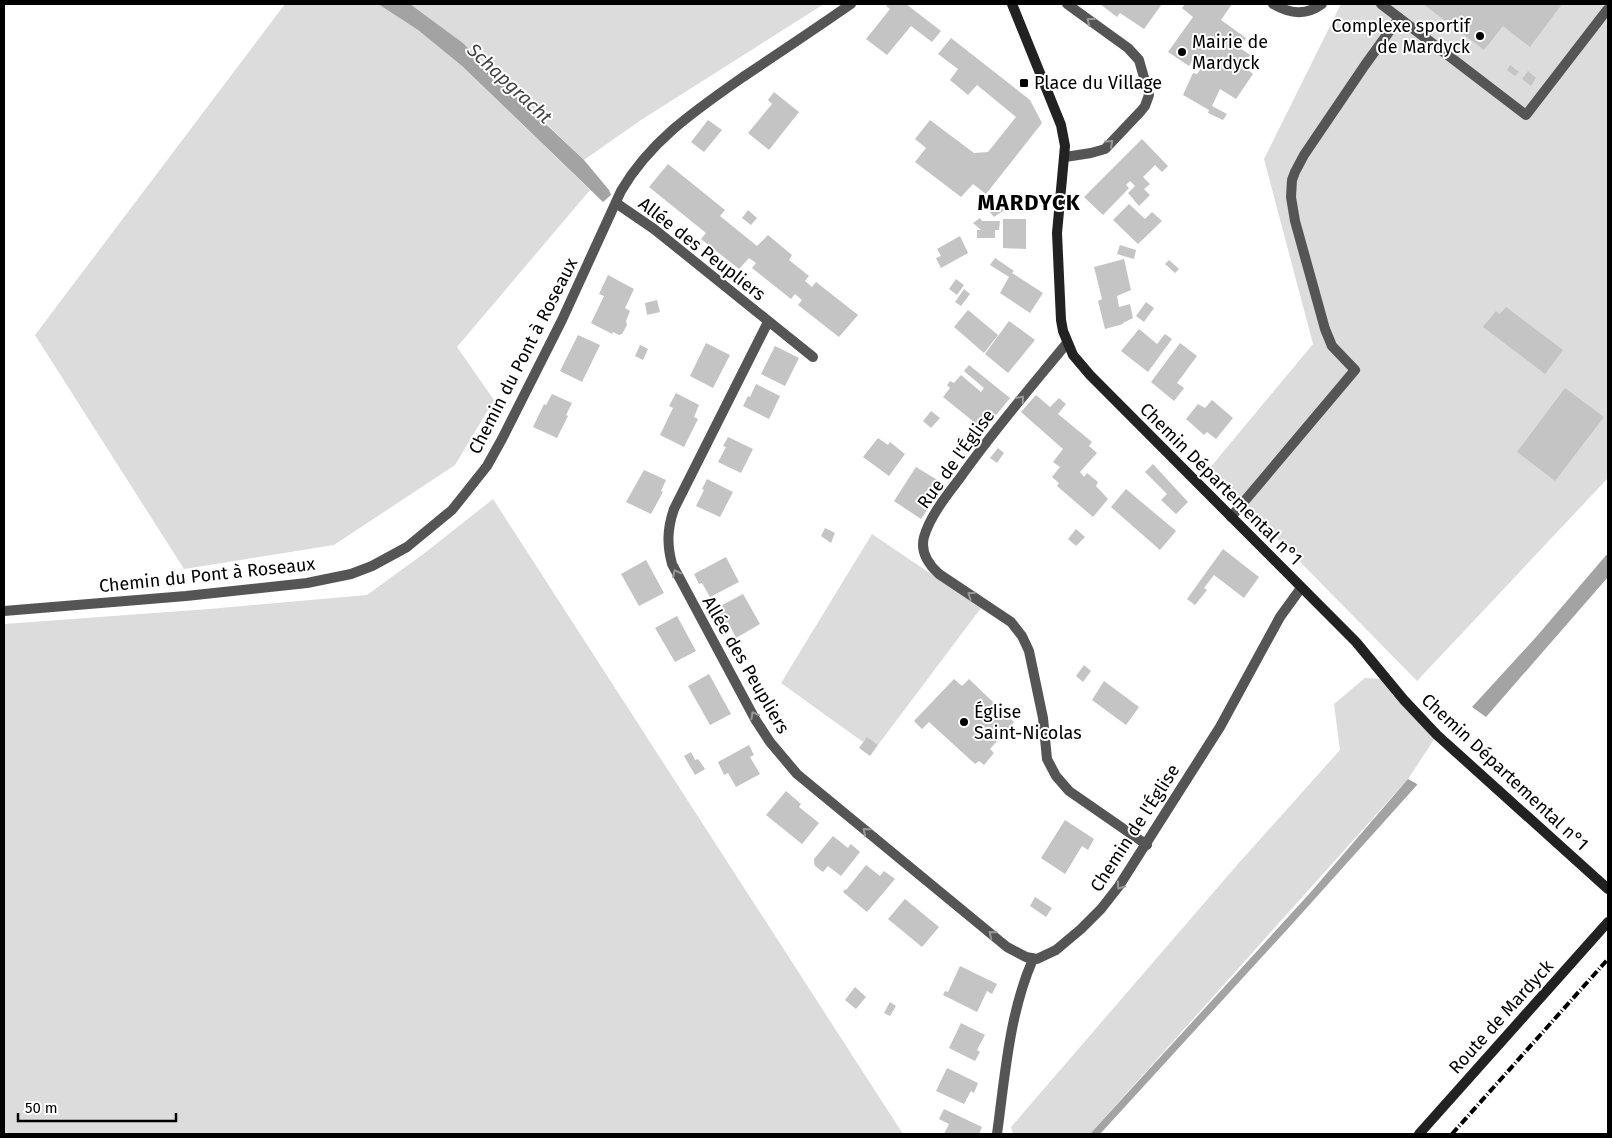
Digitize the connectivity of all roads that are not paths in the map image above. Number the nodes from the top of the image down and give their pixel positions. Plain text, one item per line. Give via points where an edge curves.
1 (851, 4) edge
2 (1012, 4) edge
3 (1067, 4) edge
4 (1273, 4) edge
5 (1322, 4) edge
6 (1381, 4) edge
7 (1607, 10) dead end
8 (1399, 18) junction
9 (1065, 156) junction
10 (616, 202) junction
11 (768, 322) junction
12 (1067, 343) junction
13 (813, 357) dead end
14 (1231, 517) junction
15 (1301, 588) junction
16 (4, 610) edge
17 (1147, 845) junction
18 (1608, 889) edge
19 (1608, 922) edge
20 (1033, 959) junction
21 (996, 1134) edge
22 (1419, 1134) edge

1 - 10 street, Chemin du Pont à Roseaux via 676,125 632,173
2 - 9 street, Chemin Départemental n°1 via 1061,125
9 -> 3 street via 1091,153 1110,145 1145,106 1150,95 1135,54
4 - 5 street via 1302,13
6 - 8 street
7 - 8 street via 1526,115
8 - 14 street via 1304,155 1292,180 1295,221 1325,329 1332,346 1355,370
9 - 12 street, Chemin Départemental n°1 via 1057,233 1061,320
10 - 11 street, Allée des Peupliers
10 - 16 street, Chemin du Pont à Roseaux via 562,320 487,466 452,510 407,547 356,572 307,583
11 - 13 street, Allée des Peupliers
20 -> 11 street, Allée des Peupliers via 1007,946 796,774 756,719 676,572 667,539 674,509
12 - 14 street, Chemin Départemental n°1 via 1090,375
17 -> 12 street, Rue de l'Église via 1062,784 1047,759 1043,718 1029,651 1022,636 1012,622 931,567 924,552 924,537 933,517 965,470
14 - 15 street, Chemin Départemental n°1
15 - 17 street, Chemin de l'Église via 1280,617 1228,714
15 - 18 street, Chemin Départemental n°1 via 1356,642 1437,735
17 -> 20 street, Chemin de l'Église via 1101,909 1056,950 1043,958
19 - 22 street, Route de Mardyck
20 - 21 street via 1015,1011

